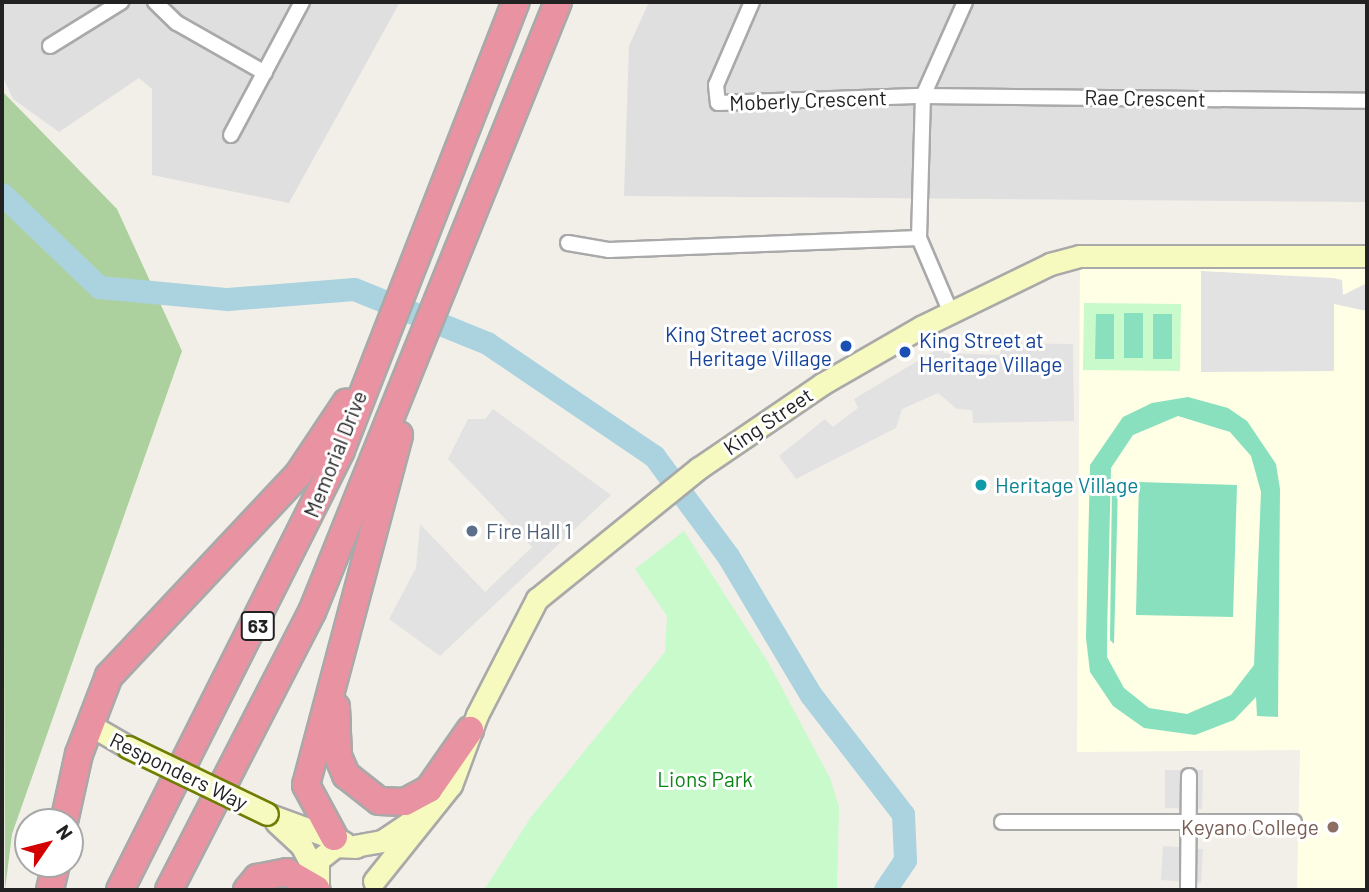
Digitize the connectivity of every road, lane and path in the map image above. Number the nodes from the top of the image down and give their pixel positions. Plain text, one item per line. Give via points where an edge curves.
1 (121, 2) edge
2 (155, 2) edge
3 (302, 2) edge
4 (516, 2) edge
5 (558, 2) edge
6 (752, 2) edge
7 (965, 2) edge
8 (50, 46) dead end
9 (265, 73) junction
10 (923, 96) junction
11 (1367, 101) edge
12 (231, 135) dead end
13 (919, 239) junction
14 (568, 243) dead end
15 (1367, 256) edge
16 (950, 313) junction
17 (376, 352) junction
18 (416, 363) junction
19 (335, 693) junction
20 (92, 726) junction
21 (470, 730) junction
22 (458, 762) junction
23 (1189, 776) dead end
24 (67, 808) edge
25 (267, 814) junction
26 (1002, 822) dead end
27 (1294, 822) dead end
28 (1190, 823) junction
29 (346, 843) junction
30 (316, 883) edge
31 (373, 887) edge
32 (120, 890) edge
33 (169, 890) edge
34 (247, 890) edge
35 (1188, 890) edge

1 - 8 street
2 - 9 street via 177,23
3 - 9 street
4 - 17 highway, Memorial Drive / 63
5 - 18 highway, Memorial Drive / 63
6 - 10 street, Moberly Crescent via 716,85 718,103
7 - 10 street
9 - 12 street
10 - 11 street, Rae Crescent
10 - 13 street
13 - 14 street via 609,250
13 - 16 street
15 - 16 street, King Street via 1080,256
16 - 21 street, King Street via 848,368 699,468 537,599
17 - 20 highway via 299,475 108,676
17 - 32 highway, Memorial Drive / 63 via 341,450 274,594
18 - 19 highway
18 - 33 highway, Memorial Drive / 63 via 312,612
19 - 21 highway via 338,756 355,787 379,801 405,802 429,789
19 - 29 highway via 306,785
20 - 24 highway via 79,754
20 - 25 street, Responders Way, bridge
21 - 22 street, King Street
22 - 29 street, King Street via 410,823 382,841
22 - 31 street, King Street via 432,815
23 - 28 street
25 - 29 street, Responders Way
25 - 30 street, Responders Way via 301,845
26 - 28 street
27 - 28 street
28 - 35 street
29 - 30 street, King Street via 327,849
29 - 31 street via 370,859
30 - 34 highway via 287,872 257,878

